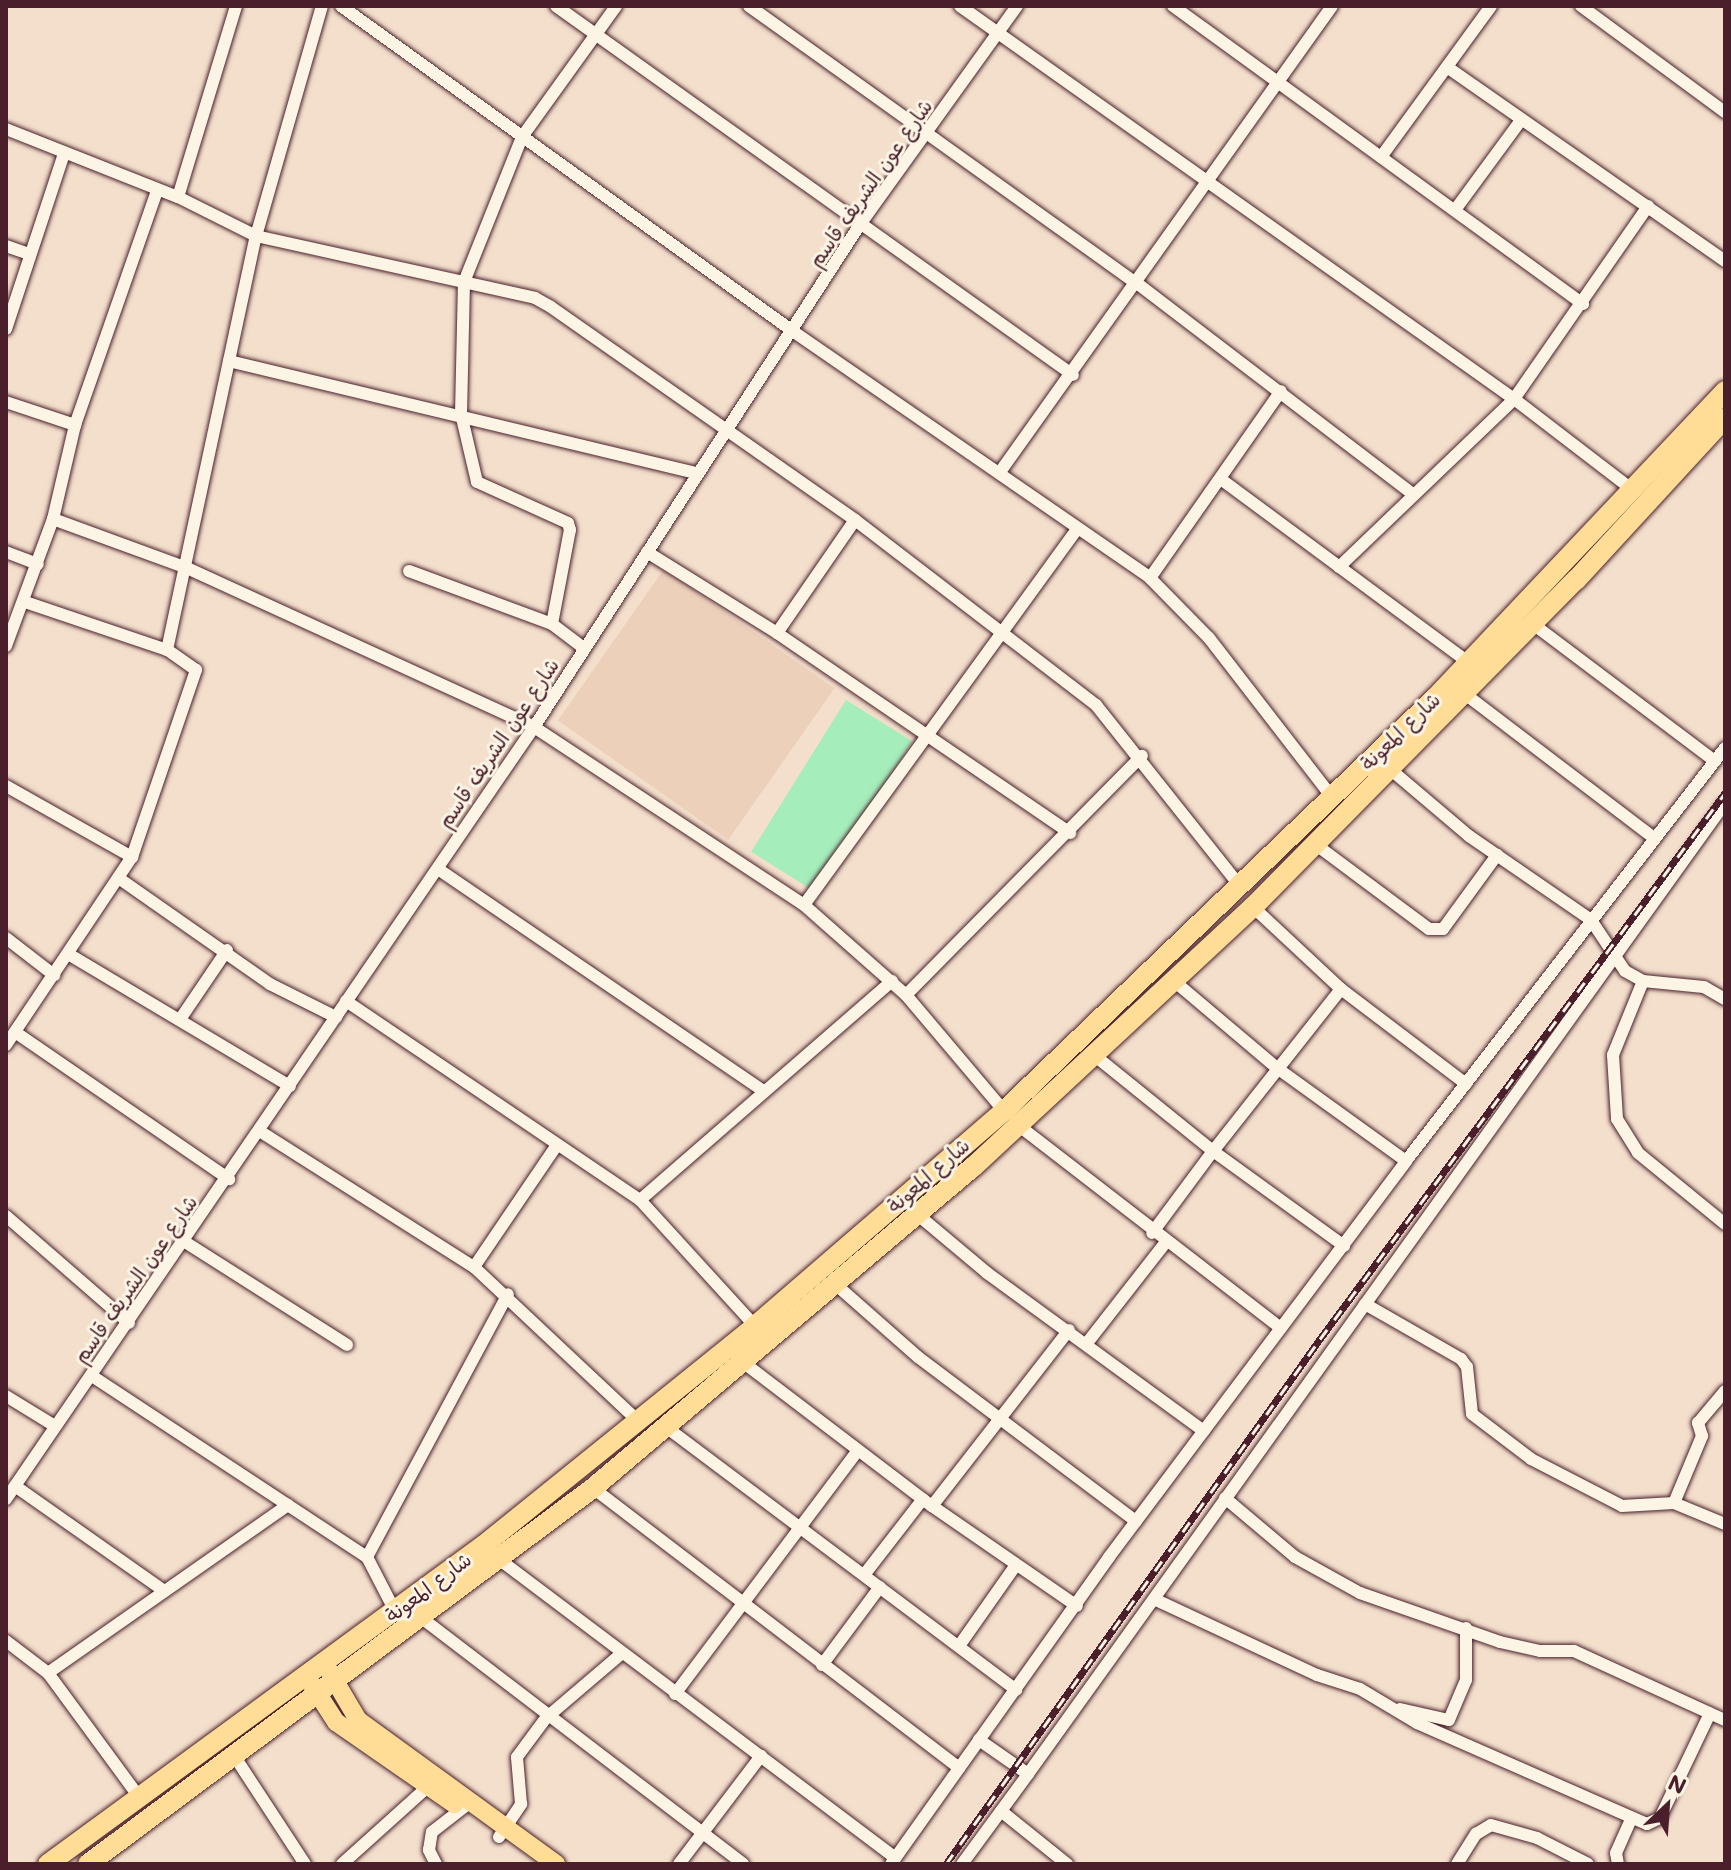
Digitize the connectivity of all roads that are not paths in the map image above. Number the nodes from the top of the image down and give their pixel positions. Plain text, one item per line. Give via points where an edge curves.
1 (236, 6) edge
2 (322, 6) edge
3 (341, 6) edge
4 (556, 6) edge
5 (616, 6) edge
6 (749, 6) edge
7 (960, 6) edge
8 (1017, 6) edge
9 (1173, 6) edge
10 (1332, 6) edge
11 (1491, 6) edge
12 (1581, 6) edge
13 (998, 33) junction
14 (596, 34) junction
15 (1447, 67) junction
16 (1278, 80) junction
17 (1725, 112) edge
18 (1521, 120) junction
19 (6, 129) edge
20 (929, 135) junction
21 (522, 137) junction
22 (64, 154) junction
23 (1381, 157) junction
24 (1207, 182) junction
25 (157, 191) junction
26 (178, 197) junction
27 (1648, 206) junction
28 (1455, 210) junction
29 (859, 226) junction
30 (256, 236) junction
31 (6, 246) edge
32 (29, 254) junction
33 (1725, 261) edge
34 (464, 282) junction
35 (1138, 284) junction
36 (1583, 304) junction
37 (6, 329) edge
38 (794, 332) junction
39 (229, 361) junction
40 (1073, 375) junction
41 (1281, 391) junction
42 (1725, 391) edge
43 (1514, 399) junction
44 (6, 402) edge
45 (461, 414) junction
46 (1725, 418) edge
47 (75, 425) junction
48 (725, 430) junction
49 (1000, 472) junction
50 (697, 473) junction
51 (1222, 480) junction
52 (1634, 491) junction
53 (1414, 495) junction
54 (53, 519) junction
55 (855, 520) junction
56 (1077, 529) junction
57 (6, 552) edge
58 (647, 552) junction
59 (38, 564) junction
60 (1339, 567) junction
61 (187, 568) junction
62 (409, 571) dead end
63 (1150, 578) junction
64 (25, 602) junction
65 (552, 624) junction
66 (1533, 624) junction
67 (1001, 631) junction
68 (777, 633) junction
69 (6, 646) edge
70 (585, 649) junction
71 (167, 650) junction
72 (1469, 663) junction
73 (1465, 694) junction
74 (534, 727) junction
75 (927, 735) junction
76 (1725, 748) edge
77 (1142, 756) junction
78 (1715, 761) junction
79 (1390, 769) junction
80 (6, 786) edge
81 (1332, 797) junction
82 (1725, 803) edge
83 (1070, 833) junction
84 (1654, 838) junction
85 (1315, 844) junction
86 (1497, 855) junction
87 (132, 857) junction
88 (438, 869) junction
89 (120, 879) junction
90 (1240, 886) junction
91 (804, 905) junction
92 (1253, 907) junction
93 (1591, 920) junction
94 (6, 938) edge
95 (227, 950) junction
96 (70, 955) junction
97 (1615, 955) junction
98 (54, 975) junction
99 (892, 981) junction
100 (1174, 981) junction
101 (1643, 981) junction
102 (1341, 989) junction
103 (906, 995) junction
104 (1725, 999) edge
105 (346, 1001) junction
106 (336, 1017) junction
107 (181, 1018) junction
108 (15, 1032) junction
109 (6, 1045) edge
110 (1094, 1055) junction
111 (1277, 1068) junction
112 (1466, 1084) junction
113 (290, 1086) junction
114 (762, 1090) junction
115 (1011, 1118) junction
116 (261, 1132) junction
117 (557, 1145) junction
118 (1213, 1151) junction
119 (1406, 1161) junction
120 (229, 1179) junction
121 (640, 1200) junction
122 (918, 1215) junction
123 (6, 1216) edge
124 (1725, 1224) edge
125 (1152, 1233) junction
126 (185, 1242) junction
127 (1165, 1243) junction
128 (1344, 1246) junction
129 (474, 1267) junction
130 (834, 1283) junction
131 (508, 1294) junction
132 (1365, 1304) junction
133 (129, 1323) junction
134 (755, 1326) junction
135 (1281, 1328) junction
136 (1069, 1330) junction
137 (1087, 1343) junction
138 (347, 1345) dead end
139 (744, 1363) junction
140 (92, 1376) junction
141 (1725, 1391) edge
142 (6, 1396) edge
143 (1004, 1418) junction
144 (639, 1422) junction
145 (55, 1426) junction
146 (666, 1427) junction
147 (1204, 1431) junction
148 (858, 1450) junction
149 (15, 1486) junction
150 (593, 1488) junction
151 (1225, 1498) junction
152 (6, 1499) edge
153 (928, 1502) junction
154 (1674, 1503) junction
155 (288, 1505) junction
156 (1136, 1521) junction
157 (1725, 1524) edge
158 (801, 1526) junction
159 (367, 1557) junction
160 (500, 1560) junction
161 (1016, 1565) junction
162 (864, 1575) junction
163 (880, 1587) junction
164 (163, 1590) junction
165 (1154, 1599) junction
166 (740, 1605) junction
167 (1077, 1606) junction
168 (395, 1611) junction
169 (423, 1619) junction
170 (1466, 1628) junction
171 (6, 1641) edge
172 (959, 1646) junction
173 (621, 1654) junction
174 (325, 1664) junction
175 (822, 1665) junction
176 (48, 1673) junction
177 (307, 1677) junction
178 (328, 1689) junction
179 (1016, 1690) junction
180 (675, 1694) junction
181 (1389, 1707) junction
182 (1710, 1713) junction
183 (546, 1718) junction
184 (1725, 1720) edge
185 (979, 1740) junction
186 (761, 1756) junction
187 (235, 1757) junction
188 (959, 1768) junction
189 (1028, 1774) junction
190 (433, 1782) junction
191 (139, 1797) junction
192 (466, 1806) junction
193 (1001, 1811) junction
194 (1631, 1820) junction
195 (503, 1832) junction
196 (702, 1833) junction
197 (893, 1861) edge
198 (48, 1864) edge
199 (88, 1864) edge
200 (305, 1864) edge
201 (342, 1864) edge
202 (436, 1864) edge
203 (537, 1864) edge
204 (556, 1864) edge
205 (679, 1864) edge
206 (743, 1864) edge
207 (962, 1864) edge
208 (1067, 1864) edge
209 (1457, 1864) edge
210 (1588, 1864) edge
211 (1618, 1864) edge

1 - 26 street
2 - 30 street
3 - 21 street
4 - 14 street
5 - 14 street
6 - 20 street
7 - 13 street
8 - 13 street, شارع عون الشريف قاسم
9 - 16 street
10 - 16 street
11 - 15 street
12 - 17 street
13 - 20 street, شارع عون الشريف قاسم
13 - 24 street
14 - 21 street
14 - 29 street
15 - 18 street
15 - 23 street
16 - 23 street
16 - 24 street
18 - 27 street
18 - 28 street
19 - 22 street
20 - 29 street, شارع عون الشريف قاسم
20 - 35 street
21 - 34 street
21 - 38 street
22 - 25 street
22 - 32 street
23 - 28 street
24 - 35 street
24 - 43 street
25 - 26 street
25 - 47 street
26 - 30 street
27 - 33 street
27 - 36 street
28 - 36 street
29 - 38 street, شارع عون الشريف قاسم
29 - 40 street
30 - 34 street
30 - 39 street
31 - 32 street
32 - 37 street
34 - 45 street
34 - 48 street via 535,298 551,307
35 - 40 street
35 - 41 street
36 - 43 street
38 - 48 street, شارع عون الشريف قاسم
38 - 49 street
39 - 45 street
39 - 61 street
40 - 49 street
41 - 51 street
41 - 53 street
42 - 52 highway, شارع المعونة
43 - 52 street
43 - 53 street
44 - 47 street
45 - 50 street
45 - 65 street via 477,482 568,523
46 - 66 highway, شارع المعونة
47 - 54 street
48 - 50 street, شارع عون الشريف قاسم
48 - 55 street
49 - 56 street
50 - 58 street, شارع عون الشريف قاسم
51 - 60 street
51 - 63 street
52 - 72 highway, شارع المعونة
53 - 60 street
54 - 59 street
54 - 61 street
55 - 67 street
55 - 68 street
56 - 63 street
56 - 67 street
57 - 59 street
58 - 68 street
58 - 70 street, شارع عون الشريف قاسم
59 - 64 street
60 - 72 street
61 - 71 street
61 - 74 street
62 - 65 street
63 - 81 street via 1209,638
64 - 69 street
64 - 71 street
65 - 70 street
66 - 73 highway, شارع المعونة
66 - 78 street
67 - 75 street
67 - 77 street via 1106,713
68 - 75 street
70 - 74 street, شارع عون الشريف قاسم
71 - 87 street via 192,664 195,677
72 - 81 highway, شارع المعونة
73 - 79 highway, شارع المعونة
73 - 84 street
74 - 88 street, شارع عون الشريف قاسم
74 - 91 street
75 - 83 street
75 - 91 street
76 - 78 street
77 - 83 street
77 - 90 street
78 - 84 street
79 - 85 highway, شارع المعونة
79 - 86 street
80 - 87 street
81 - 90 highway, شارع المعونة
82 - 97 street
83 - 103 street
84 - 93 street
85 - 86 street via 1429,929 1443,929
85 - 92 highway, شارع المعونة
86 - 93 street
87 - 89 street
88 - 105 street, شارع عون الشريف قاسم
88 - 114 street
89 - 95 street
89 - 96 street
90 - 115 highway, شارع المعونة
91 - 99 street
92 - 100 highway, شارع المعونة
92 - 102 street
93 - 97 street
93 - 112 street
94 - 98 street
95 - 106 street via 270,984
95 - 107 street
96 - 98 street
96 - 107 street
97 - 101 street via 1625,971
97 - 132 street
98 - 108 street
99 - 103 street
99 - 114 street
100 - 110 highway, شارع المعونة
100 - 111 street
101 - 104 street via 1704,987
101 - 124 street via 1613,1055 1617,1119 1638,1153
102 - 111 street
102 - 112 street
103 - 115 street
105 - 106 street, شارع عون الشريف قاسم
105 - 117 street
106 - 113 street, شارع عون الشريف قاسم
107 - 113 street
108 - 109 street
108 - 120 street
110 - 115 highway, شارع المعونة
110 - 118 street
111 - 118 street
111 - 119 street
112 - 119 street
113 - 116 street, شارع عون الشريف قاسم
114 - 121 street
115 - 122 highway, شارع المعونة
115 - 125 street
115 - 134 highway, شارع المعونة
116 - 120 street, شارع عون الشريف قاسم
116 - 129 street
117 - 121 street
117 - 129 street
118 - 125 street
118 - 128 street
119 - 128 street
120 - 126 street, شارع عون الشريف قاسم
121 - 134 street
122 - 130 highway, شارع المعونة
122 - 136 street
123 - 133 street
125 - 127 street
126 - 133 street, شارع عون الشريف قاسم
126 - 138 street
127 - 135 street
127 - 137 street
128 - 135 street
129 - 131 street
130 - 139 highway, شارع المعونة
130 - 143 street via 918,1357
131 - 144 street
131 - 159 street
132 - 151 street
132 - 154 street via 1461,1359 1472,1414 1515,1448 1622,1506
133 - 140 street, شارع عون الشريف قاسم
134 - 144 highway, شارع المعونة
135 - 147 street
136 - 137 street
136 - 143 street
137 - 147 street
139 - 146 highway, شارع المعونة
139 - 148 street
140 - 145 street, شارع عون الشريف قاسم
140 - 155 street
141 - 154 street via 1698,1423 1702,1436
142 - 145 street
143 - 153 street
143 - 156 street
144 - 168 highway, شارع المعونة
145 - 149 street, شارع عون الشريف قاسم
146 - 150 highway, شارع المعونة
146 - 158 street
147 - 156 street
148 - 153 street
148 - 158 street
149 - 152 street, شارع عون الشريف قاسم
149 - 164 street
150 - 160 highway, شارع المعونة
150 - 166 street
151 - 165 street
151 - 170 street via 1295,1557 1339,1582
153 - 161 street
153 - 162 street
154 - 157 street
155 - 159 street
155 - 164 street
156 - 167 street
158 - 162 street
158 - 166 street
159 - 168 street
160 - 169 highway, شارع المعونة
160 - 173 street
161 - 167 street
161 - 172 street
162 - 163 street
163 - 172 street
163 - 175 street
164 - 176 street
165 - 181 street via 1317,1675 1360,1689
165 - 189 street
166 - 175 street
166 - 180 street
167 - 179 street
168 - 174 highway, شارع المعونة
169 - 178 highway, شارع المعونة
169 - 183 street
170 - 181 street via 1466,1680 1449,1720
170 - 182 street via 1540,1651 1574,1651
171 - 176 street
172 - 179 street
173 - 180 street
173 - 183 street
174 - 177 highway, شارع المعونة
174 - 178 main road
175 - 188 street
176 - 191 street
177 - 178 main road
177 - 191 highway, شارع المعونة
178 - 187 highway, شارع المعونة
178 - 190 main road via 336,1722
179 - 185 street
180 - 186 street
181 - 194 street
182 - 184 street
182 - 194 street via 1660,1818 1647,1824
183 - 195 street via 517,1757 521,1804
183 - 196 street
185 - 188 street
185 - 189 street
186 - 196 street
186 - 197 street
187 - 199 highway, شارع المعونة
187 - 200 street
188 - 197 street
189 - 193 street
190 - 192 main road
190 - 201 street
191 - 198 highway, شارع المعونة
192 - 195 main road
192 - 202 street via 432,1832 429,1850
193 - 207 street
193 - 208 street
194 - 211 street via 1616,1853
195 - 203 main road
195 - 204 main road
196 - 205 street
196 - 206 street
209 - 210 street via 1476,1834 1491,1825 1537,1838

